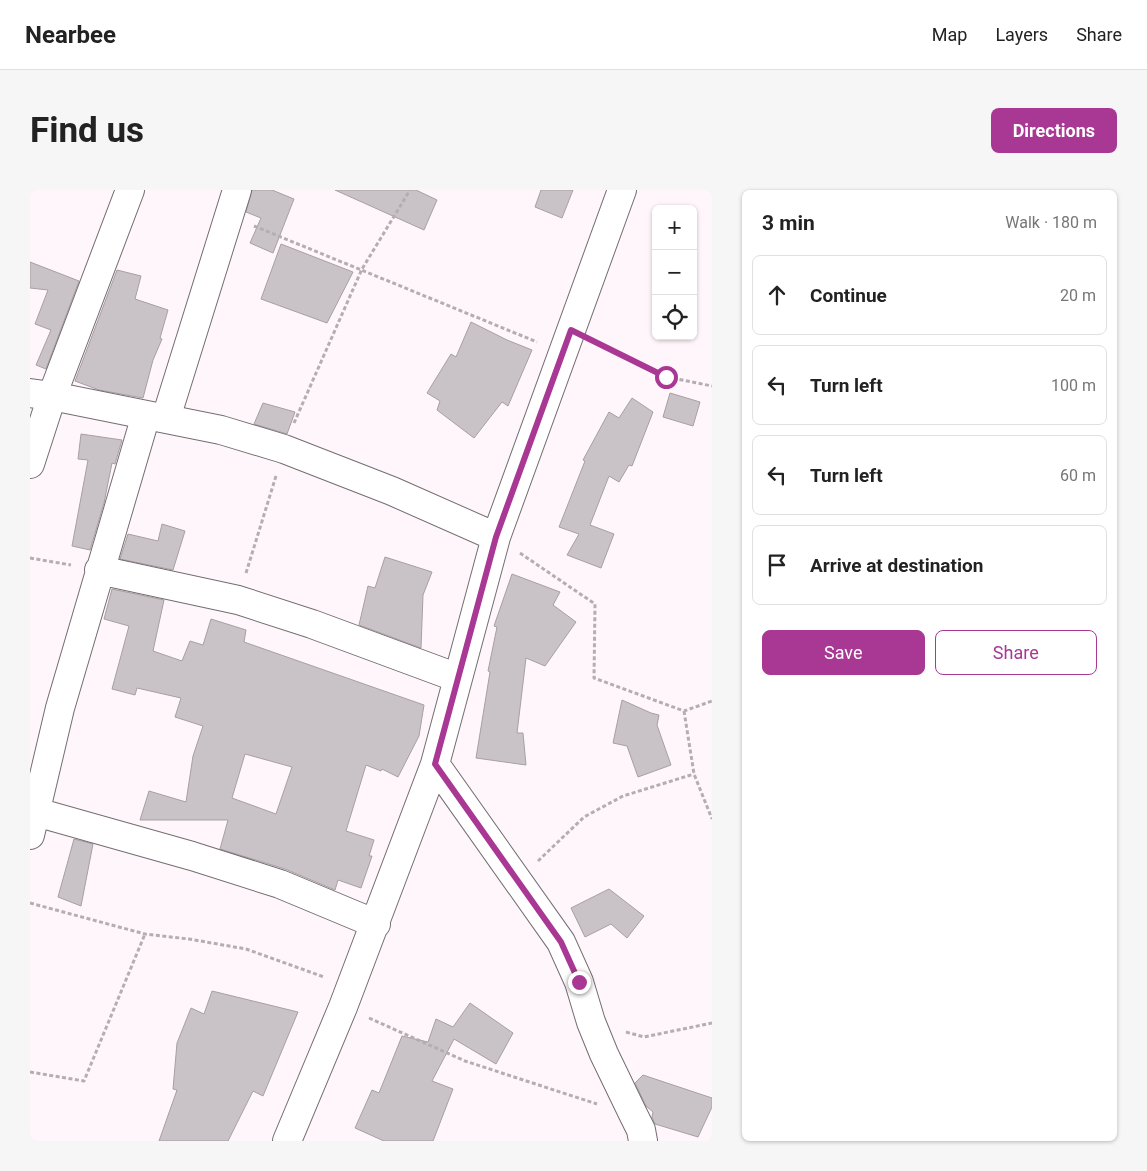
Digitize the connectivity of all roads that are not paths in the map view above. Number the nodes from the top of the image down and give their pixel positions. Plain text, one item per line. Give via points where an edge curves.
1 (130, 190) edge
2 (237, 190) edge
3 (622, 190) edge
4 (41, 395) edge
5 (156, 416) junction
6 (30, 464) edge
7 (496, 537) junction
8 (99, 570) junction
9 (458, 678) junction
10 (435, 764) junction
11 (33, 823) edge
12 (376, 924) junction
13 (287, 1141) edge
14 (643, 1141) edge

1 - 4 street
2 - 5 street
3 - 7 street
4 - 5 street
4 - 6 street
5 - 7 street via 221,430 284,449 392,491
5 - 8 street
7 - 9 street
8 - 9 street via 238,600
8 - 11 street via 60,708
9 - 10 street
10 - 12 street
10 - 14 street via 561,942 604,1054
11 - 12 street via 192,856 280,884
12 - 13 street

